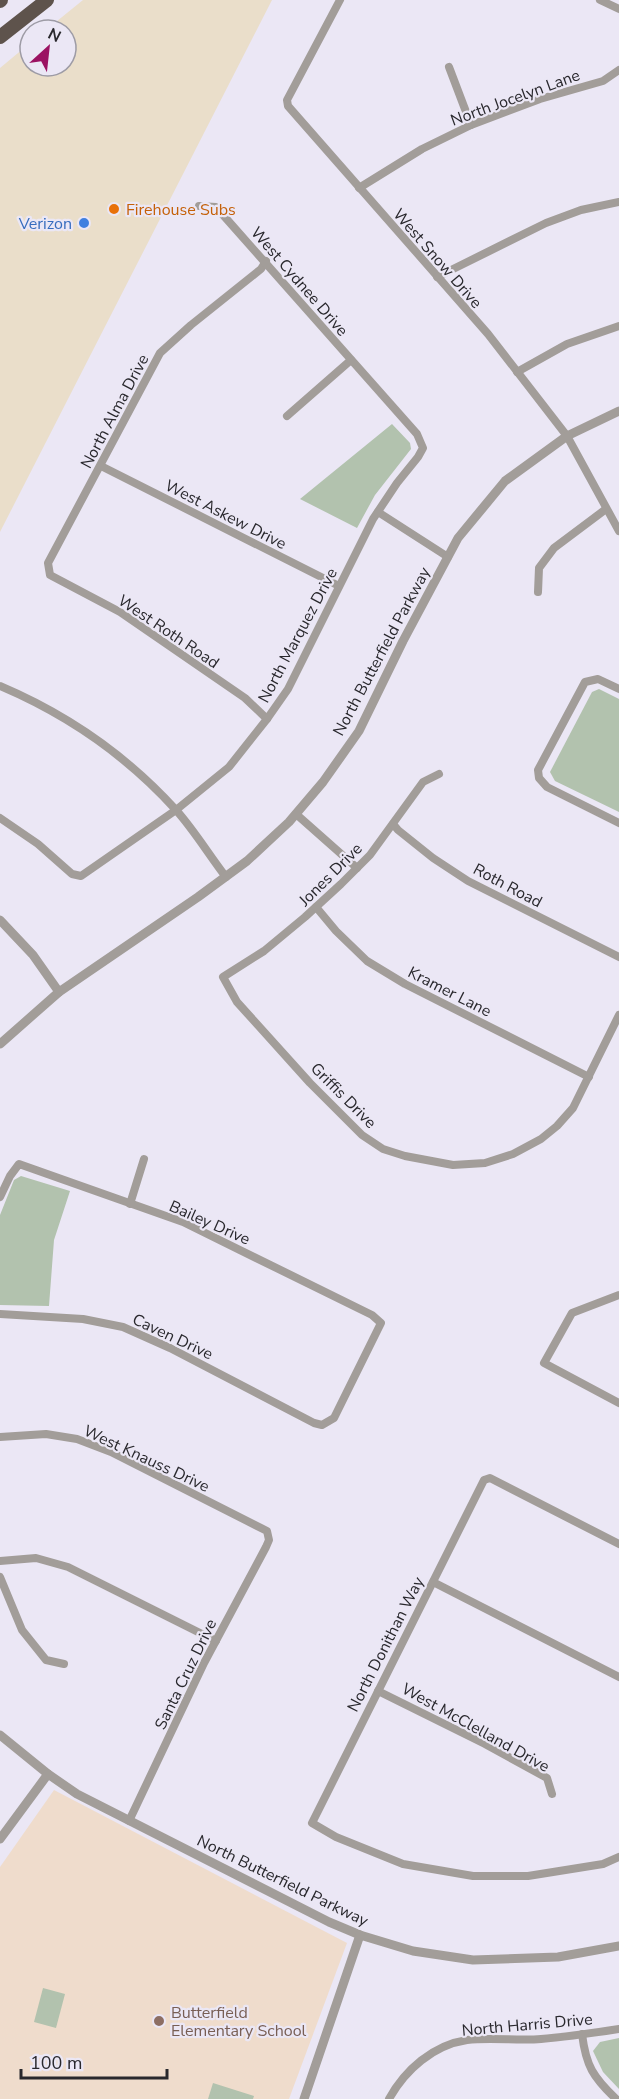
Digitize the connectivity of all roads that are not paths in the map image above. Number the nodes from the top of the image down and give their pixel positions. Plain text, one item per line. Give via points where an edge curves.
1 (47, 0) edge
2 (340, 0) edge
3 (600, 0) edge
4 (619, 9) edge
5 (0, 37) edge
6 (449, 67) dead end
7 (619, 70) edge
8 (471, 125) junction
9 (359, 188) junction
10 (619, 202) edge
11 (199, 206) dead end
12 (266, 261) junction
13 (437, 277) junction
14 (619, 326) edge
15 (351, 360) junction
16 (517, 372) junction
17 (619, 411) edge
18 (287, 416) dead end
19 (567, 436) junction
20 (423, 448) joint
21 (101, 466) junction
22 (606, 509) junction
23 (378, 512) junction
24 (619, 531) edge
25 (448, 557) junction
26 (50, 575) joint
27 (339, 586) junction
28 (538, 592) dead end
29 (0, 686) edge
30 (619, 689) edge
31 (267, 719) junction
32 (440, 774) dead end
33 (176, 810) junction
34 (296, 814) junction
35 (0, 818) edge
36 (619, 823) edge
37 (393, 824) junction
38 (357, 868) junction
39 (226, 877) junction
40 (316, 907) junction
41 (0, 920) edge
42 (619, 957) edge
43 (223, 977) joint
44 (59, 992) junction
45 (619, 1015) edge
46 (0, 1044) edge
47 (588, 1077) junction
48 (144, 1159) dead end
49 (0, 1197) edge
50 (130, 1204) junction
51 (619, 1295) edge
52 (0, 1314) edge
53 (619, 1403) edge
54 (322, 1425) joint
55 (0, 1437) edge
56 (269, 1540) joint
57 (619, 1544) edge
58 (0, 1561) edge
59 (0, 1577) edge
60 (433, 1582) junction
61 (216, 1641) junction
62 (64, 1664) dead end
63 (619, 1677) edge
64 (378, 1691) junction
65 (0, 1735) edge
66 (48, 1774) junction
67 (552, 1794) dead end
68 (129, 1821) junction
69 (0, 1839) edge
70 (619, 1857) edge
71 (360, 1935) junction
72 (619, 1946) edge
73 (619, 2029) edge
74 (582, 2034) junction
75 (304, 2099) edge
76 (389, 2099) edge
77 (616, 2099) edge

1 - 5 highway
2 - 9 street, West Snow Drive via 287,100 288,106
3 - 4 street
6 - 8 street
7 - 8 street, North Jocelyn Lane via 603,81
8 - 9 street, North Jocelyn Lane via 422,149
9 - 13 street, West Snow Drive
10 - 13 street via 546,223
11 - 12 street, West Cydnee Drive via 216,207
12 - 15 street, West Cydnee Drive
12 - 21 street, North Alma Drive via 160,353
13 - 16 street, West Snow Drive
14 - 16 street via 567,344
15 - 18 street, West Cydnee Drive
15 - 20 street, West Cydnee Drive via 417,435
16 - 19 street, West Snow Drive
17 - 19 street, North Butterfield Parkway
19 - 22 street, West Snow Drive
19 - 25 street, North Butterfield Parkway via 505,481 458,538
20 - 23 street, North Marquez Drive
21 - 26 street, North Alma Drive via 48,563
21 - 27 street, West Askew Drive
22 - 24 street, West Snow Drive
22 - 28 street via 554,548 539,568
23 - 25 street
23 - 27 street, North Marquez Drive
25 - 34 street, North Butterfield Parkway via 358,730
26 - 31 street, West Roth Road via 120,612 245,698
27 - 31 street, North Marquez Drive via 288,688
29 - 33 street via 85,731
30 - 36 street via 598,679 585,682 538,770 547,787
31 - 33 street, North Marquez Drive via 229,767
32 - 37 street, Jones Drive via 423,782
33 - 35 street, North Marquez Drive via 81,876 72,874
33 - 39 street
34 - 38 street
34 - 39 street, North Butterfield Parkway
37 - 38 street, Jones Drive
37 - 42 street, Roth Road via 468,881
38 - 40 street, Jones Drive
39 - 44 street, North Butterfield Parkway
40 - 43 street, Jones Drive via 264,951
40 - 47 street, Kramer Lane via 367,961
41 - 44 street via 33,955
43 - 47 street, Griffis Drive via 237,1002 362,1135 383,1149 405,1156 453,1165 484,1163 513,1154 549,1132 573,1108
44 - 46 street, North Butterfield Parkway
45 - 47 street
48 - 50 street
49 - 50 street, Bailey Drive via 19,1164
50 - 54 street, Bailey Drive via 207,1233 381,1323 334,1418
51 - 53 street via 572,1313 544,1363
52 - 54 street, Caven Drive via 82,1319 123,1327
55 - 56 street, West Knauss Drive via 46,1434 77,1439 111,1452 267,1531
56 - 61 street, Santa Cruz Drive
57 - 60 street, North Donithan Way via 490,1478 484,1480
58 - 61 street via 36,1558 68,1567
59 - 62 street via 22,1630 46,1660
60 - 63 street
60 - 64 street, North Donithan Way
61 - 68 street, Santa Cruz Drive
64 - 67 street, West McClelland Drive via 547,1778
64 - 70 street, North Donithan Way via 312,1823 403,1864 473,1876 528,1876
65 - 66 street, North Butterfield Parkway
66 - 68 street, North Butterfield Parkway
66 - 69 street
68 - 71 street, North Butterfield Parkway
71 - 72 street, North Butterfield Parkway via 412,1951 473,1960 558,1958
71 - 75 street
73 - 74 street, North Harris Drive
74 - 76 street, North Harris Drive via 467,2040 440,2048 398,2082
74 - 77 street via 588,2064 600,2084

